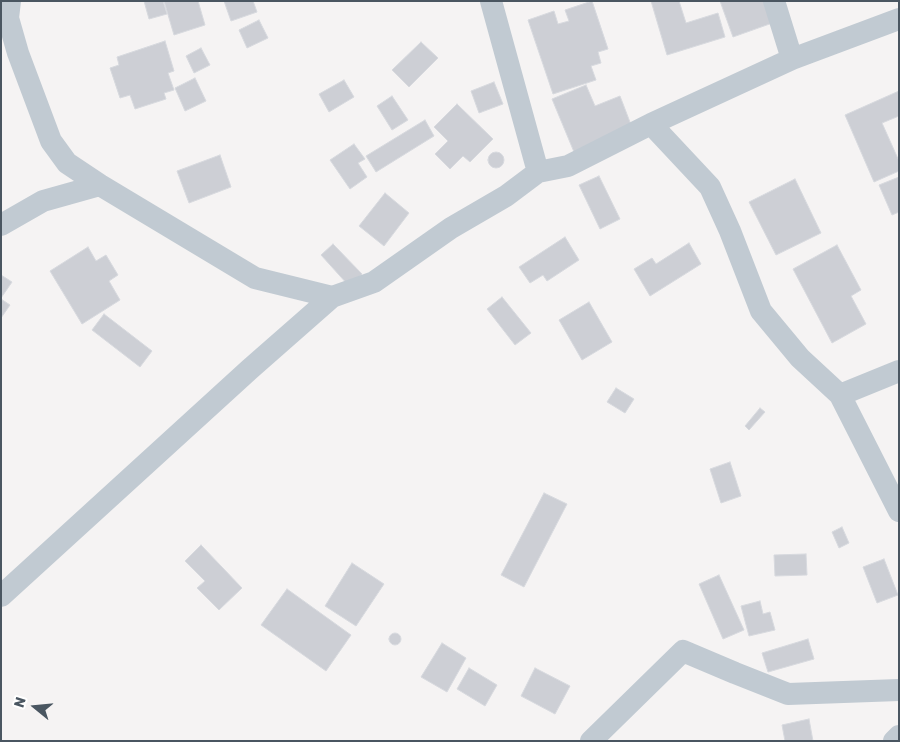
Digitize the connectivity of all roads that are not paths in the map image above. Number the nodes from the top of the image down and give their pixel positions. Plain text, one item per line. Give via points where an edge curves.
1 (10, 1) edge
2 (491, 1) edge
3 (774, 1) edge
4 (899, 20) edge
5 (792, 59) junction
6 (651, 124) junction
7 (538, 172) junction
8 (100, 185) junction
9 (1, 225) edge
10 (332, 297) junction
11 (899, 371) edge
12 (840, 395) junction
13 (899, 511) edge
14 (1, 596) edge
15 (899, 690) edge
16 (899, 736) edge
17 (591, 741) edge
18 (894, 741) edge

1 - 8 street via 8,18 18,53 51,142 67,163
2 - 7 street
3 - 5 street
4 - 5 street
5 - 6 street
6 - 7 street via 568,166
6 - 12 street via 710,187 761,311 800,358
7 - 10 street via 374,282
8 - 9 street via 43,201
8 - 10 street via 255,278
10 - 14 street
11 - 12 street
12 - 13 street
15 - 17 street via 788,694 683,651
16 - 18 street

